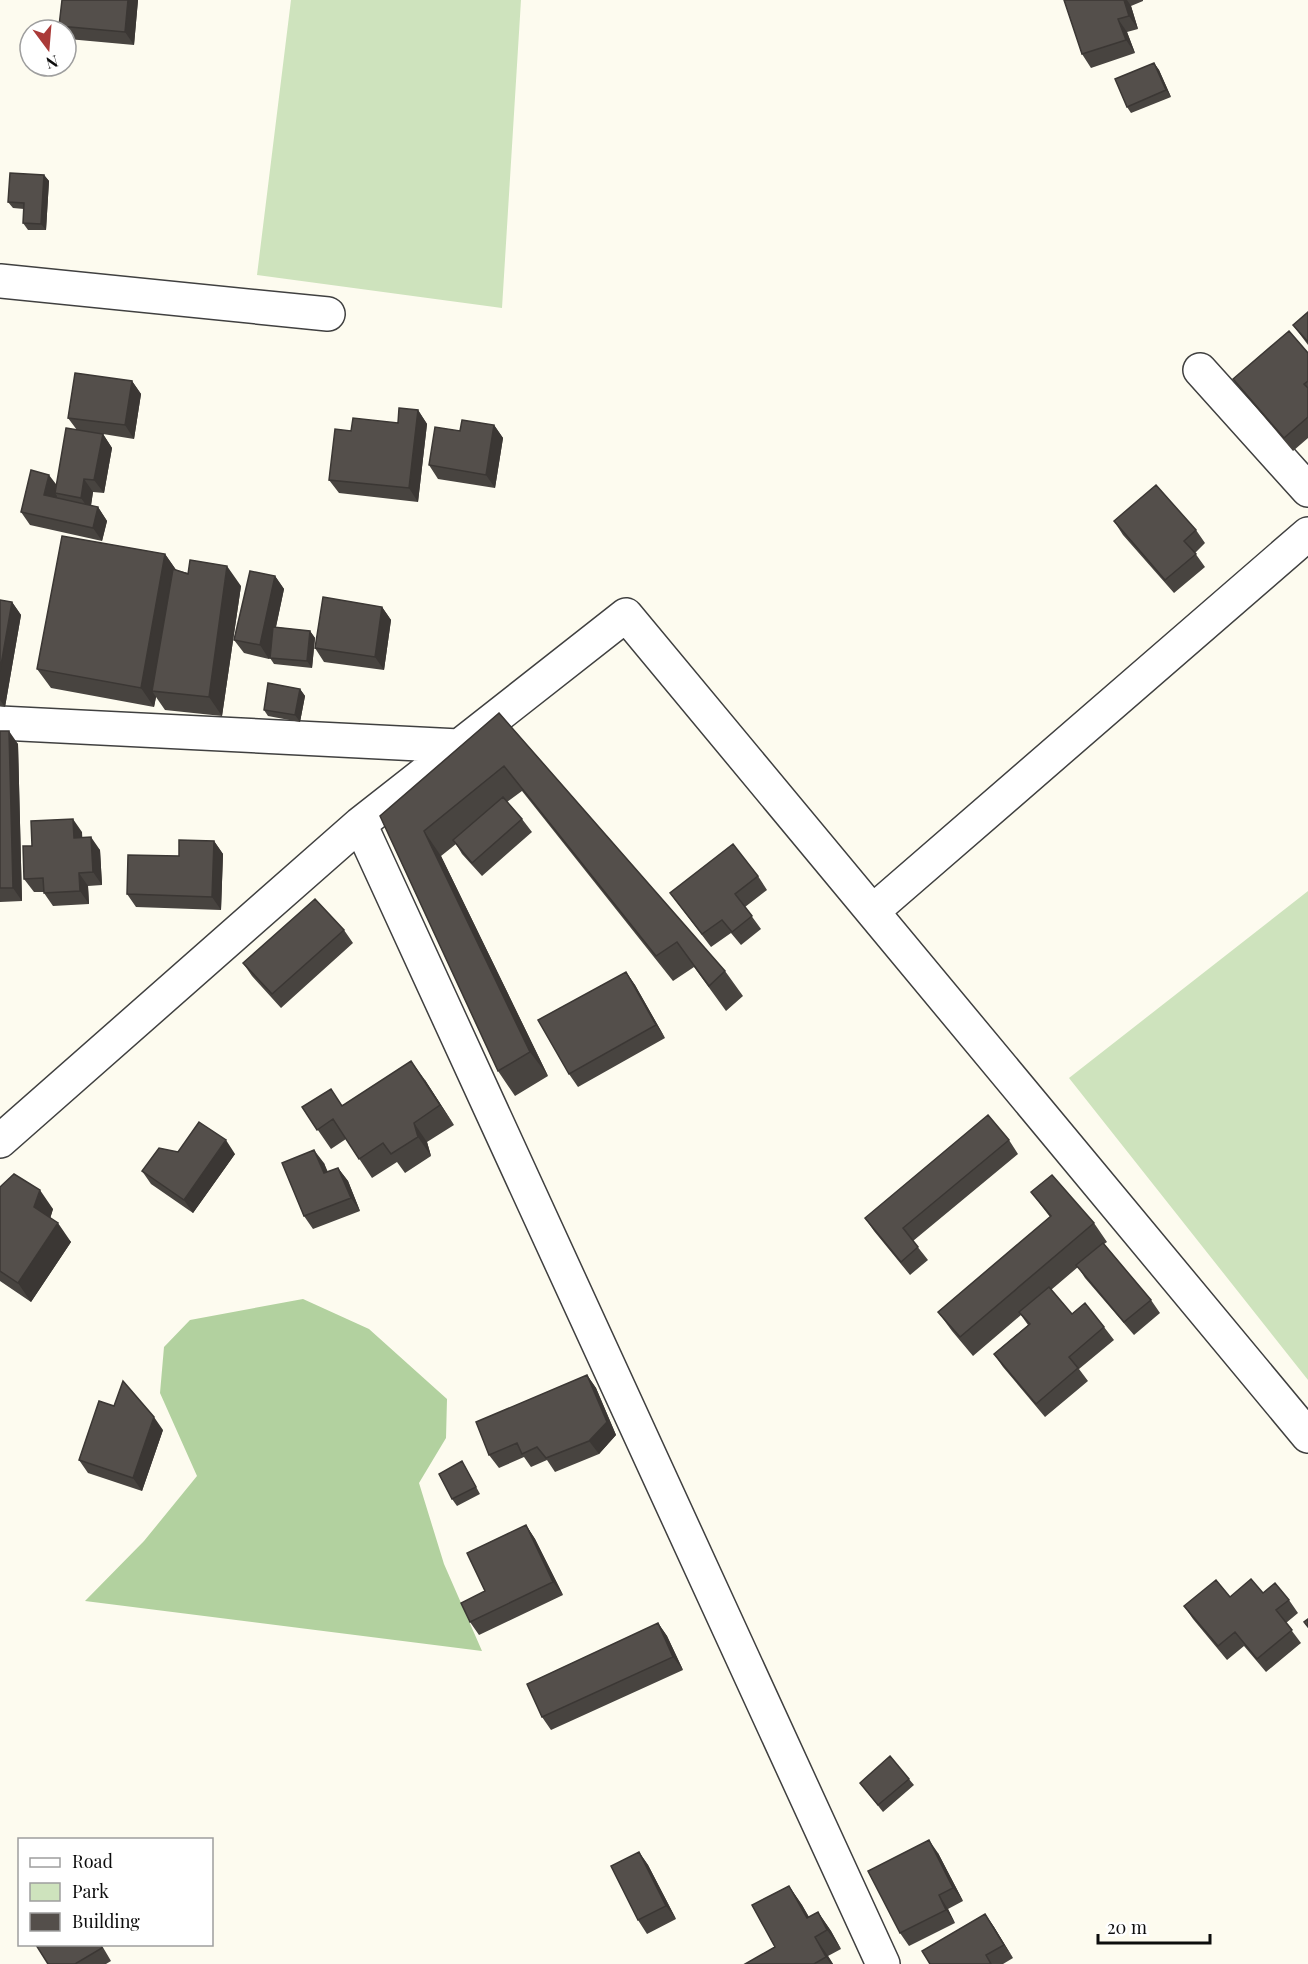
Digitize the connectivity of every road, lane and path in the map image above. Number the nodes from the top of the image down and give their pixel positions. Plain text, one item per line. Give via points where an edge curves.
1 (0, 281) edge
2 (328, 314) dead end
3 (1200, 370) dead end
4 (1308, 490) edge
5 (1308, 534) edge
6 (0, 723) edge
7 (459, 746) junction
8 (360, 824) junction
9 (873, 911) junction
10 (0, 1141) edge
11 (1308, 1436) edge
12 (883, 1964) edge

1 - 2 street
3 - 4 street
5 - 9 street
6 - 7 street
7 - 8 street
7 - 9 street via 626,615
8 - 10 street
8 - 12 street
9 - 11 street

